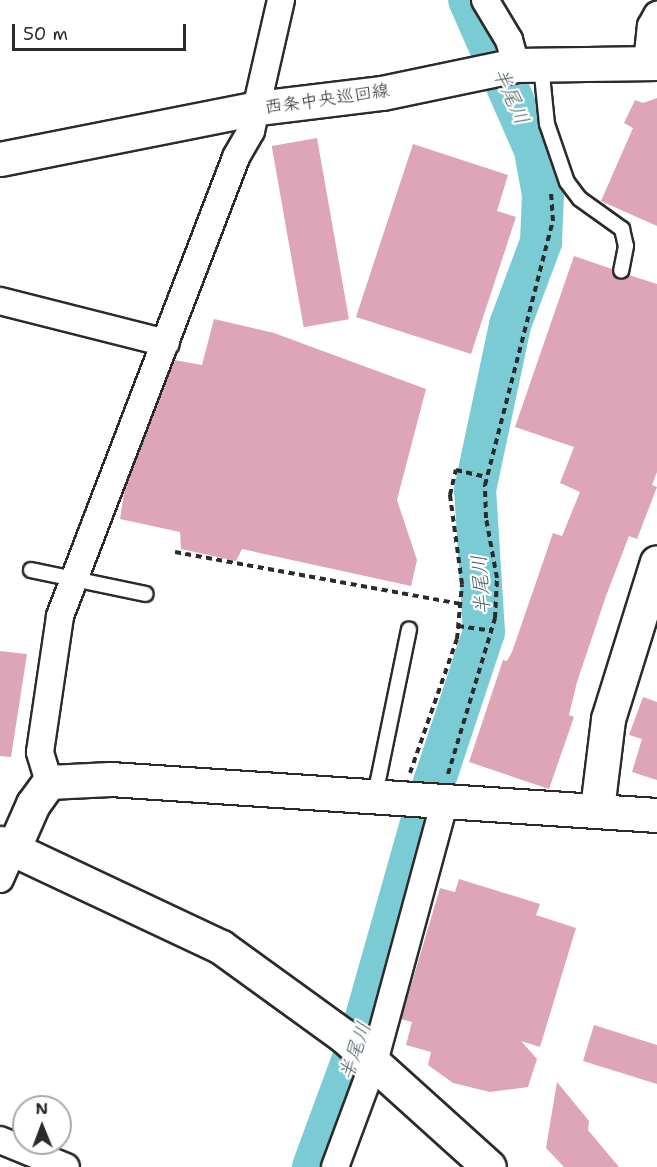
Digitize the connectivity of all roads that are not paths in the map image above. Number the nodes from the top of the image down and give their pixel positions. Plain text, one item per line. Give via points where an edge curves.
1 (281, 0) edge
2 (485, 0) edge
3 (657, 15) edge
4 (652, 63) edge
5 (528, 65) junction
6 (258, 108) junction
7 (0, 159) edge
8 (621, 272) dead end
9 (0, 301) edge
10 (166, 343) junction
11 (657, 562) edge
12 (31, 570) dead end
13 (73, 577) junction
14 (146, 594) dead end
15 (409, 629) dead end
16 (49, 782) junction
17 (393, 791) junction
18 (455, 795) junction
19 (597, 809) junction
20 (657, 815) edge
21 (7, 844) edge
22 (0, 879) edge
23 (374, 1062) junction
24 (0, 1140) edge
25 (66, 1167) edge
26 (335, 1167) edge
27 (489, 1167) edge

1 - 6 street
2 - 5 street
3 - 4 street via 651,26
4 - 5 main road, 西条中央巡回線
5 - 6 main road, 西条中央巡回線 via 475,72 382,93
5 - 8 lane via 567,182 580,198 622,229 626,246
6 - 7 main road, 西条中央巡回線
6 - 10 street
9 - 10 street
10 - 13 street
11 - 19 main road via 608,718
12 - 13 lane
13 - 14 lane
13 - 16 street via 60,616 40,752
15 - 17 lane
16 - 17 main road via 110,779
16 - 21 main road
17 - 18 main road
18 - 19 main road
18 - 23 street
19 - 20 main road
21 - 22 street
21 - 23 main road via 221,947
23 - 26 street
23 - 27 main road
24 - 25 street

